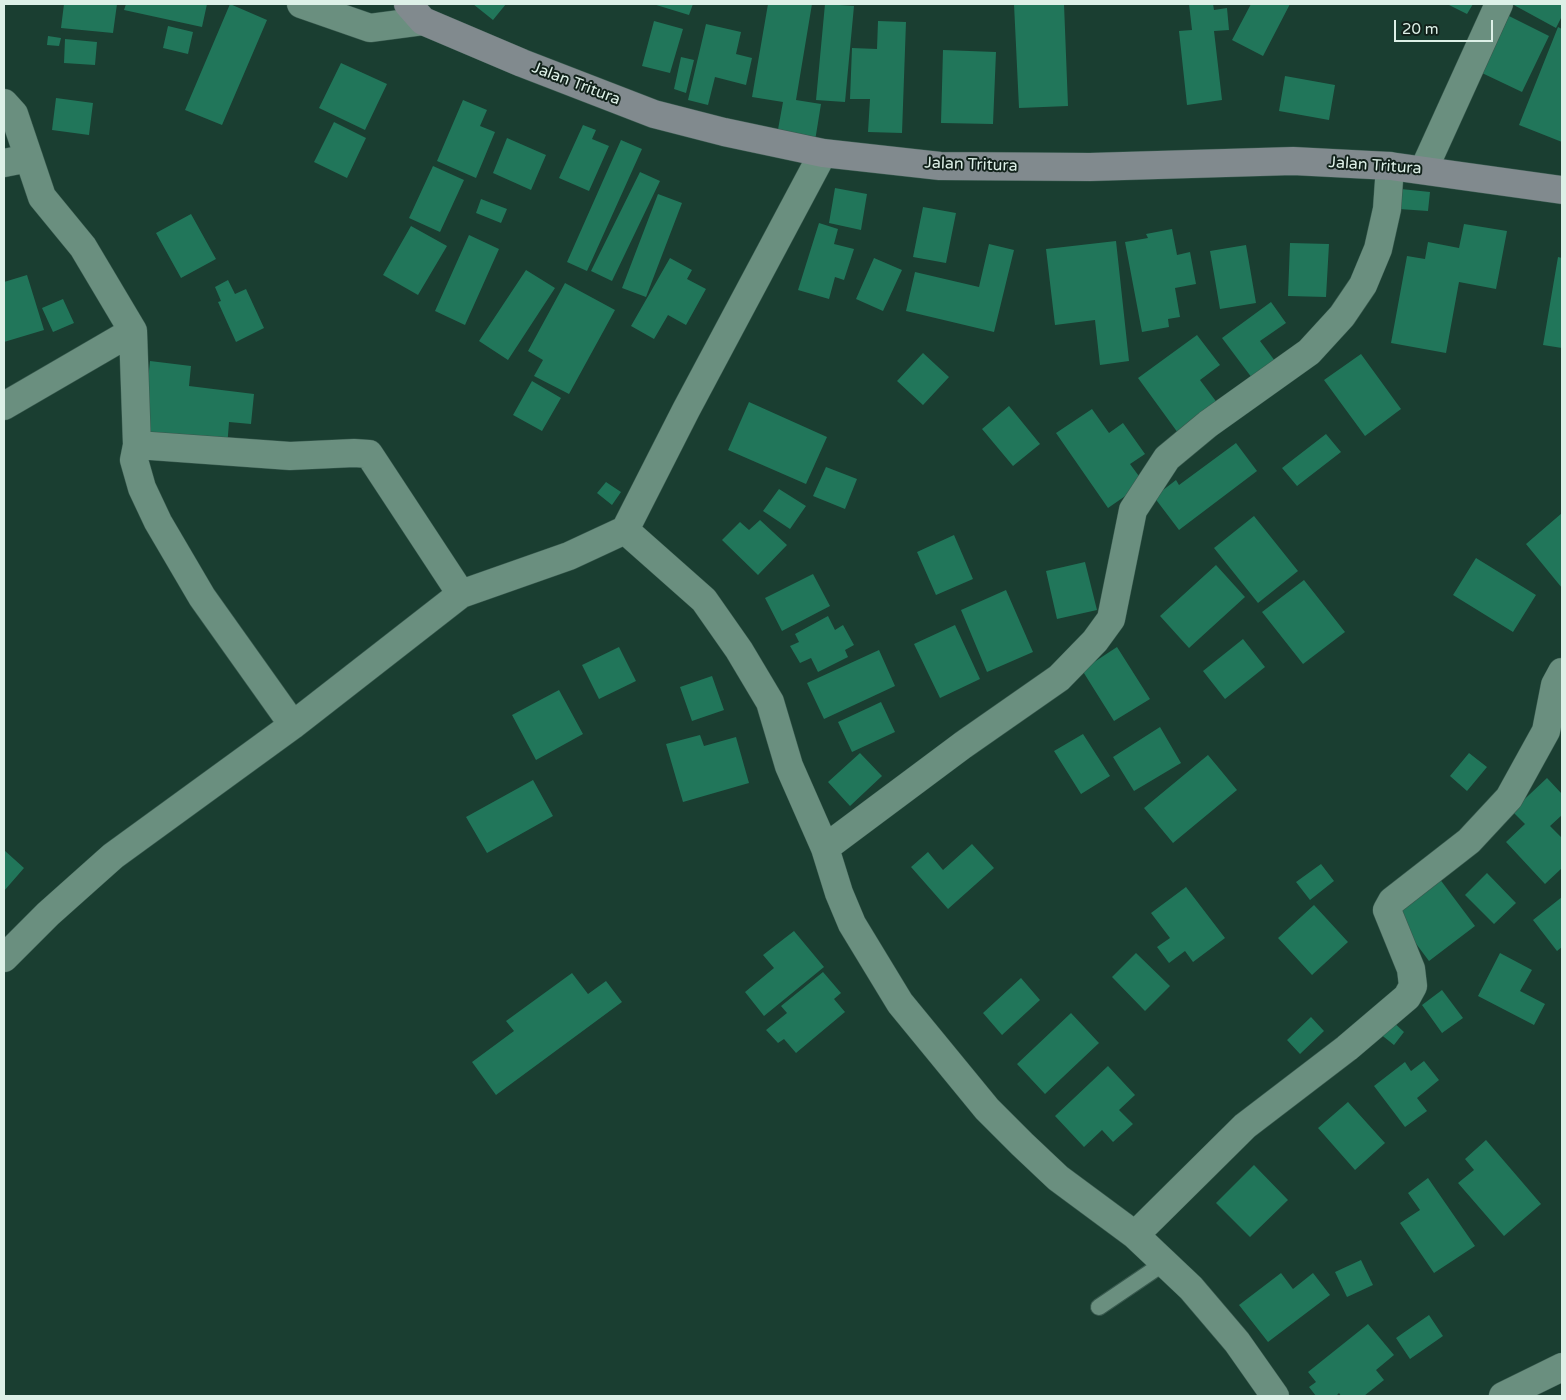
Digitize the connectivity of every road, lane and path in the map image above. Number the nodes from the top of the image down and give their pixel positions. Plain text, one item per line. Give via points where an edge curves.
1 (301, 4) edge
2 (1499, 4) edge
3 (416, 12) edge
4 (4, 103) edge
5 (823, 153) junction
6 (16, 160) edge
7 (1390, 166) junction
8 (1424, 170) junction
9 (1562, 190) edge
10 (133, 331) junction
11 (4, 406) edge
12 (137, 445) junction
13 (625, 530) junction
14 (462, 594) junction
15 (1562, 672) edge
16 (293, 726) junction
17 (824, 848) junction
18 (4, 958) edge
19 (1135, 1235) junction
20 (1164, 1264) junction
21 (1099, 1307) dead end
22 (1562, 1367) edge
23 (1275, 1396) edge
24 (1503, 1396) edge

1 - 3 street via 370,28
2 - 8 street
3 - 5 street, Jalan Tritura via 522,63 654,114
4 - 6 street via 14,114
5 - 7 street, Jalan Tritura via 940,166 1090,167 1293,161
5 - 13 street
6 - 10 street via 83,248
7 - 8 street, Jalan Tritura
7 - 17 street via 1387,209 1380,241 1362,285 1342,316 1309,352 1208,424 1167,458 1133,510 1111,619 1095,641 1059,678
8 - 9 street, Jalan Tritura
10 - 11 street
10 - 12 street
12 - 14 street via 290,456 369,454
12 - 16 street via 134,460 142,488 158,522 202,598
13 - 14 street via 569,556
13 - 17 street via 704,600 740,650 770,702 788,766
14 - 16 street
15 - 19 street via 1555,685 1546,731 1510,798 1469,841 1392,901 1387,910 1412,969 1413,986 1407,997 1246,1126
16 - 18 street via 113,856
17 - 19 street via 852,924 900,1003 987,1109 1022,1144 1058,1178
19 - 20 street
20 - 21 lane
20 - 23 street via 1197,1294 1237,1342
22 - 24 street

